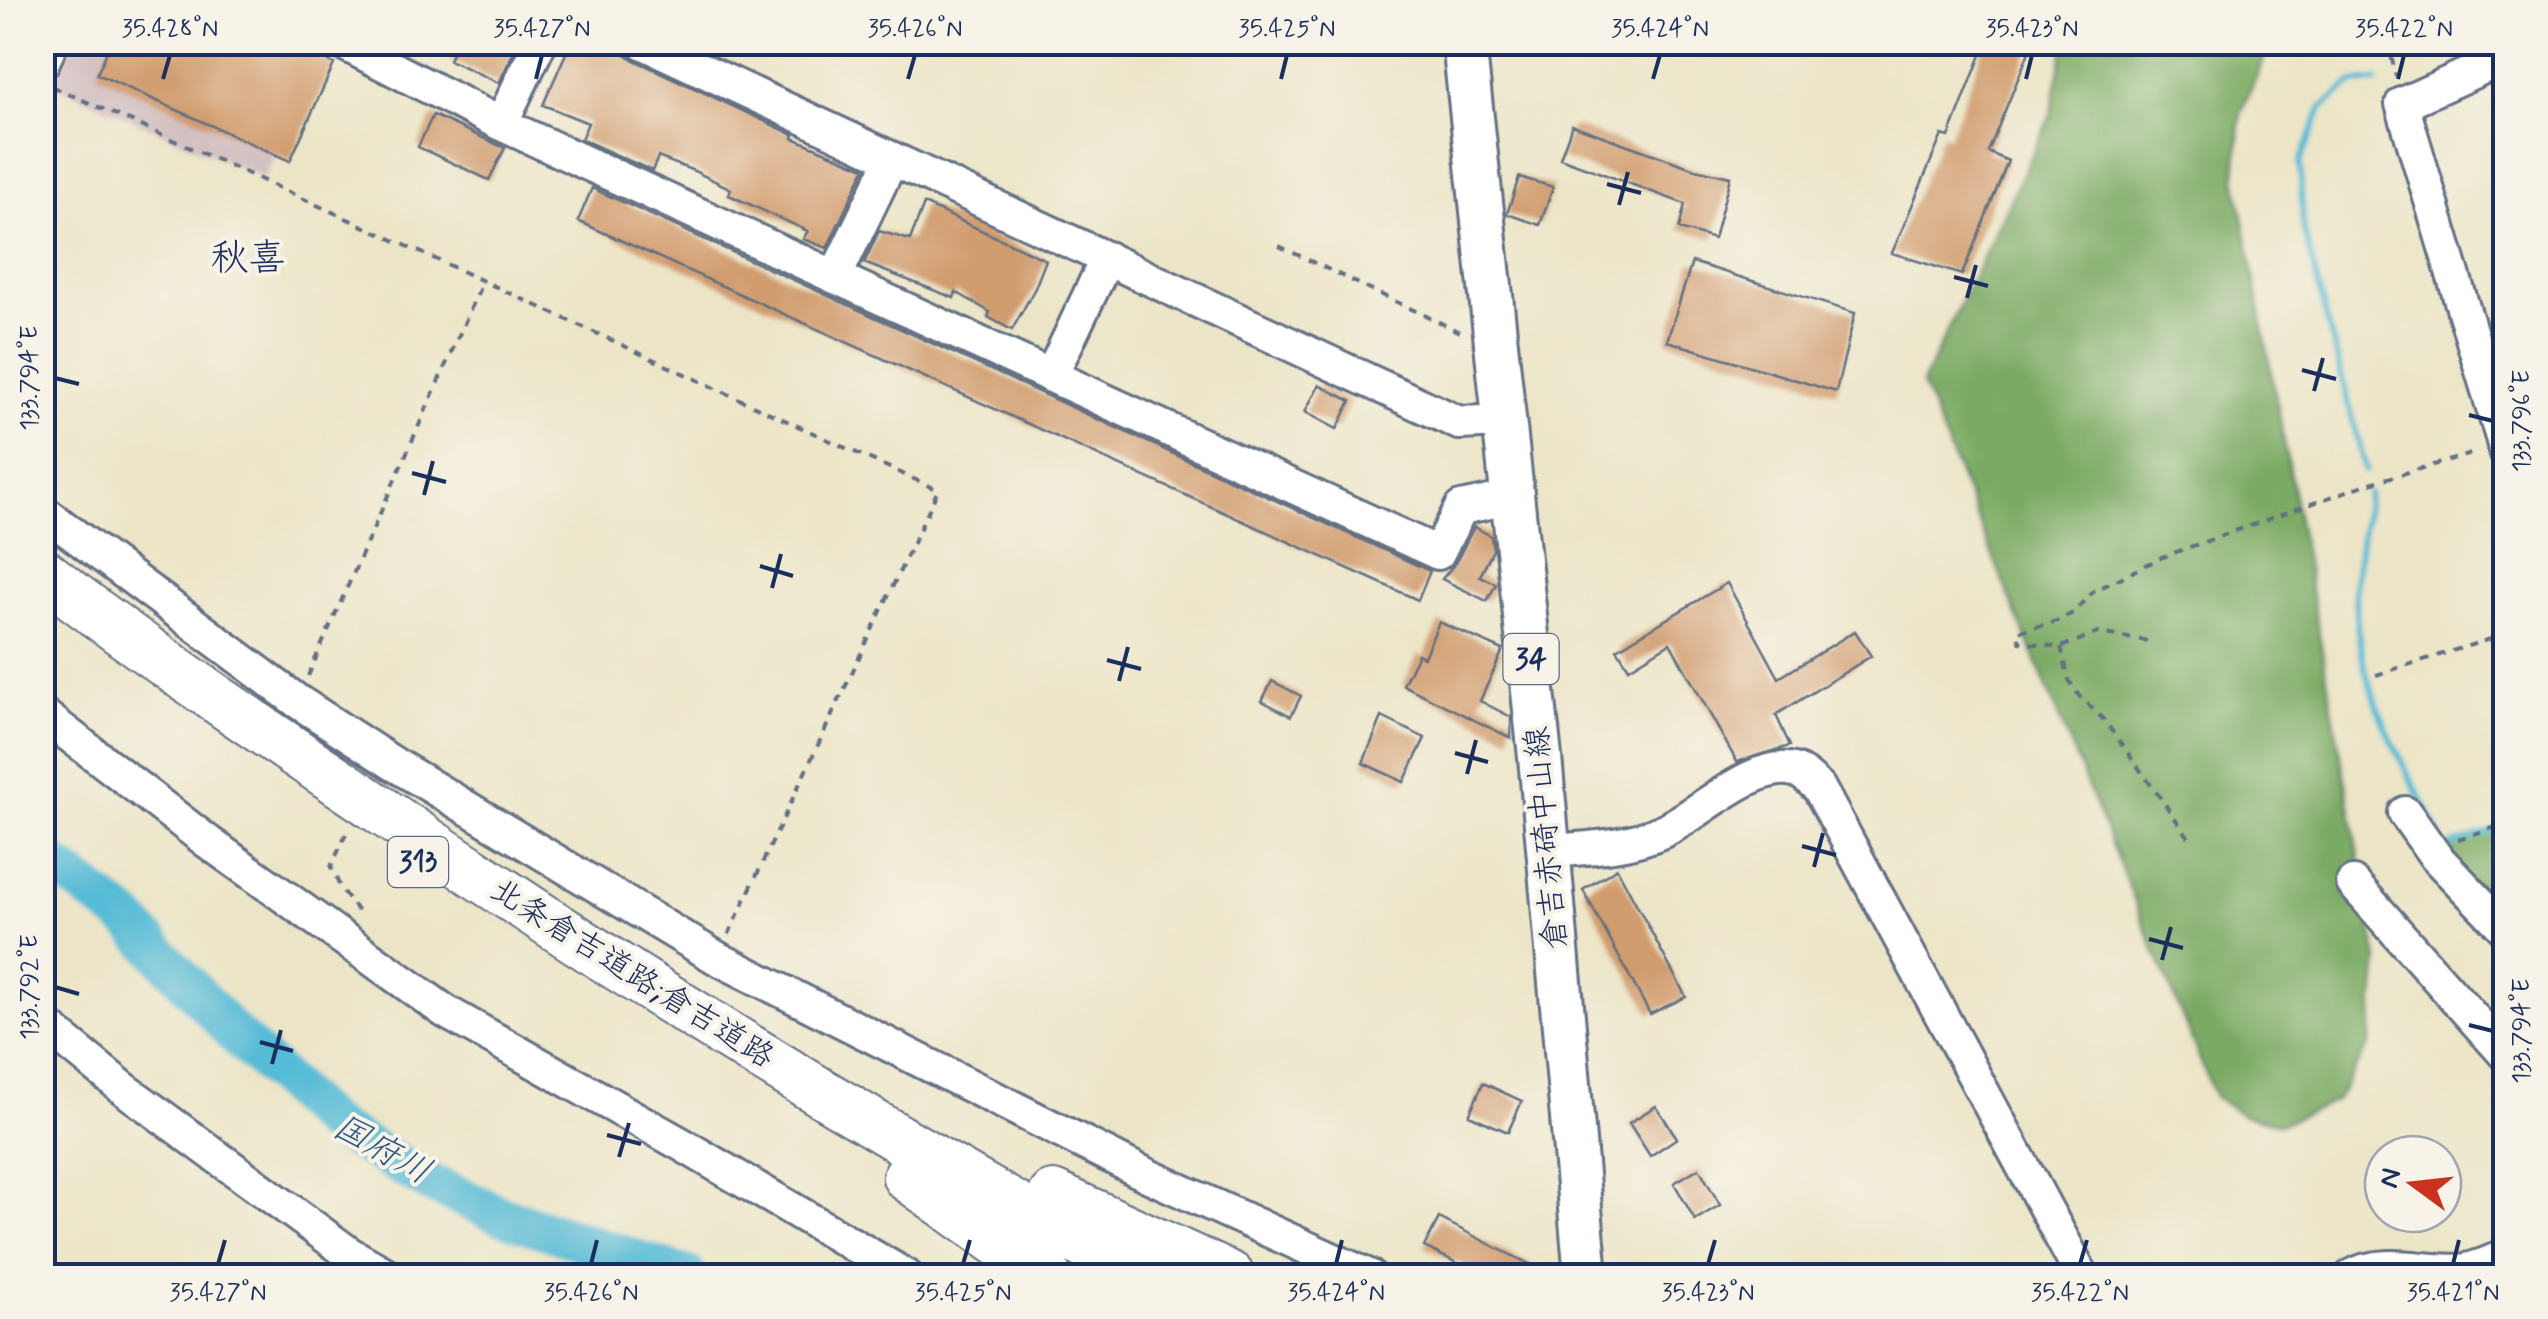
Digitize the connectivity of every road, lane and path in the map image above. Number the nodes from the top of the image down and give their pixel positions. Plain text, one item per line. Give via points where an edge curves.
1 (52, 42) edge
2 (341, 42) edge
3 (540, 42) edge
4 (642, 42) edge
5 (1464, 42) edge
6 (2388, 42) edge
7 (2506, 56) edge
8 (42, 63) edge
9 (42, 82) edge
10 (2402, 104) junction
11 (501, 124) junction
12 (892, 159) junction
13 (1278, 246) dead end
14 (1107, 258) junction
15 (835, 278) junction
16 (482, 282) junction
17 (1498, 335) junction
18 (1051, 376) junction
19 (1506, 421) junction
20 (2504, 447) edge
21 (1514, 497) junction
22 (42, 511) edge
23 (42, 572) edge
24 (42, 596) edge
25 (2506, 634) edge
26 (2147, 641) dead end
27 (2061, 647) junction
28 (2376, 675) dead end
29 (298, 700) junction
30 (42, 714) edge
31 (2405, 813) dead end
32 (2506, 824) edge
33 (346, 834) dead end
34 (2193, 843) dead end
35 (2429, 848) junction
36 (1548, 851) junction
37 (2353, 883) dead end
38 (368, 926) dead end
39 (2506, 930) edge
40 (717, 958) junction
41 (42, 1022) edge
42 (718, 1030) junction
43 (2506, 1056) edge
44 (807, 1107) junction
45 (2506, 1256) edge
46 (389, 1276) edge
47 (906, 1276) edge
48 (1047, 1276) edge
49 (1104, 1276) edge
50 (1142, 1276) edge
51 (1230, 1276) edge
52 (1369, 1276) edge
53 (1586, 1276) edge
54 (2082, 1276) edge
55 (2352, 1276) edge

1 - 8 street
2 - 11 street
3 - 11 street
4 - 12 street
5 - 17 main road, 倉吉赤碕中山線 / 34
6 - 10 path
7 - 10 street
9 - 16 path
10 - 20 street
11 - 15 street
12 - 14 street
12 - 15 street
13 - 17 path via 1472,338
14 - 18 street
14 - 19 street via 1459,423
15 - 18 street
16 - 29 path
16 - 40 path via 938,490
17 - 19 main road, 倉吉赤碕中山線 / 34
18 - 21 street via 1438,554 1461,508
19 - 21 main road, 倉吉赤碕中山線 / 34
20 - 27 path via 2367,484 2162,557 2092,592 2057,622 2017,632 2020,642
21 - 36 main road, 倉吉赤碕中山線 / 34
22 - 29 street
23 - 42 highway, 北条倉吉道路;倉吉道路 / 313 via 266,733
24 - 44 highway, 北条倉吉道路;倉吉道路 / 313 via 479,904
25 - 28 path
26 - 27 path via 2098,634
27 - 34 path via 2079,696 2104,720
29 - 40 street
30 - 47 street via 446,1012
31 - 35 street
32 - 35 path
33 - 38 path via 331,867
35 - 39 street
36 - 53 main road, 倉吉赤碕中山線 / 34
36 - 54 street via 1661,832 1758,774 1797,770 1819,788
37 - 43 street
40 - 52 street via 1149,1176
41 - 46 street via 123,1088
42 - 50 highway, 北条倉吉道路;倉吉道路 / 313 via 958,1176
42 - 51 highway
44 - 48 highway
44 - 49 highway, 北条倉吉道路;倉吉道路 / 313
45 - 55 street via 2467,1270 2385,1268

